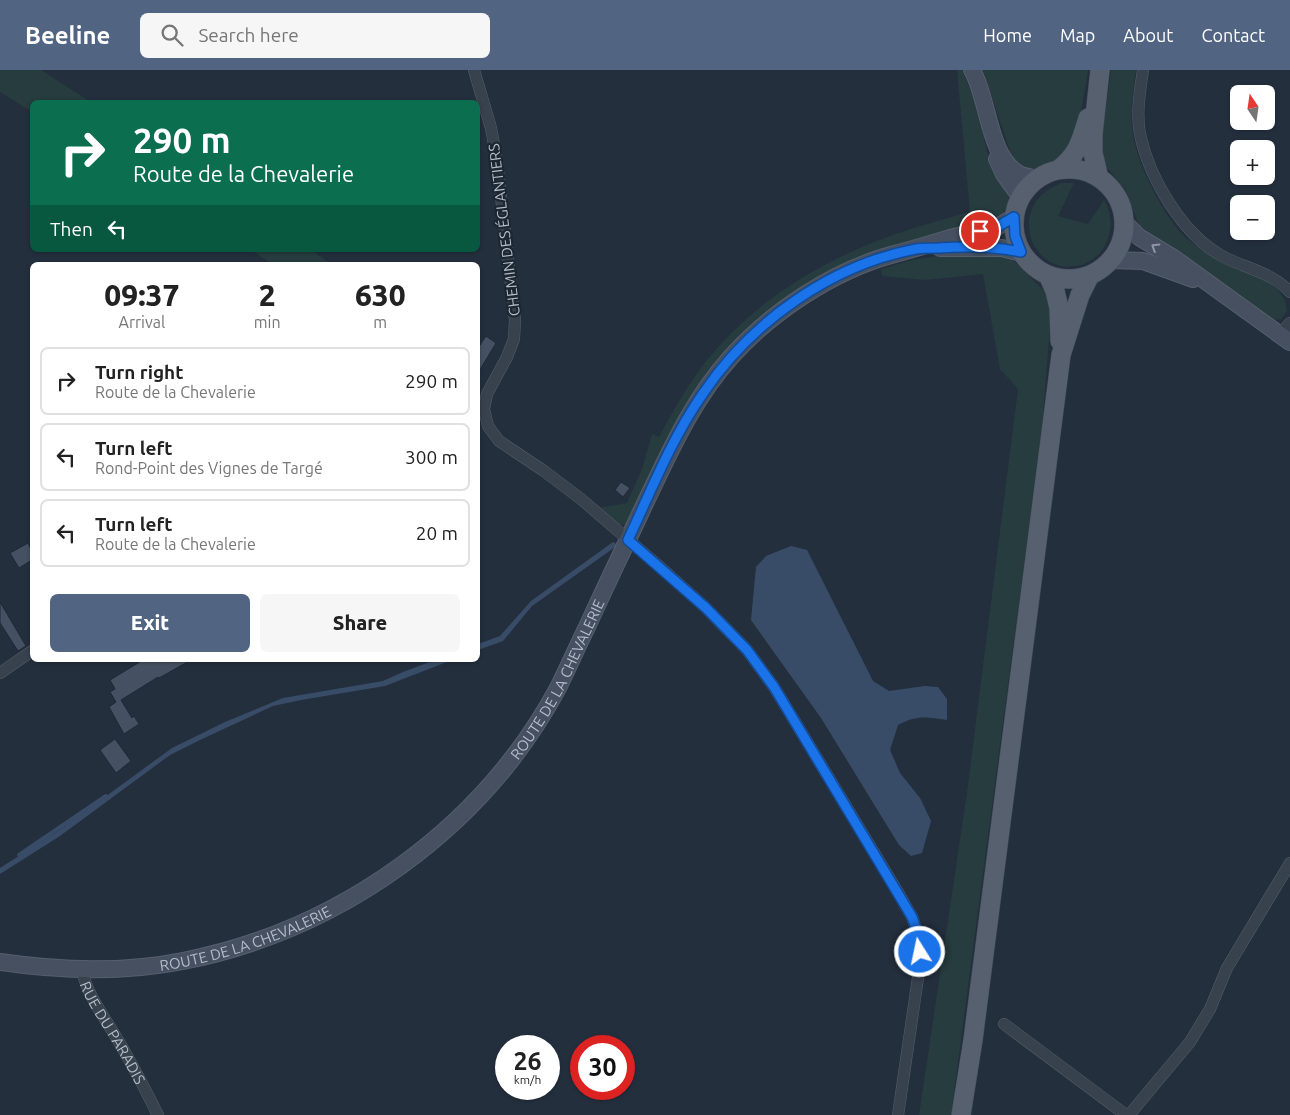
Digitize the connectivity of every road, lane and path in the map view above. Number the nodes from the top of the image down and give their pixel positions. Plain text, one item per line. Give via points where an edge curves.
1 (474, 70) edge
2 (972, 70) edge
3 (1143, 70) edge
4 (1100, 74) edge
5 (993, 137) junction
6 (1058, 170) junction
7 (1099, 178) junction
8 (1038, 179) junction
9 (1020, 198) junction
10 (1014, 217) junction
11 (1124, 223) junction
12 (918, 248) junction
13 (1021, 252) junction
14 (1111, 260) junction
15 (1090, 275) junction
16 (1048, 276) junction
17 (1210, 284) junction
18 (1290, 292) edge
19 (1287, 333) edge
20 (1061, 355) junction
21 (628, 540) junction
22 (30, 651) edge
23 (0, 673) edge
24 (1290, 863) edge
25 (0, 962) edge
26 (82, 970) junction
27 (1004, 1024) dead end
28 (158, 1115) edge
29 (898, 1115) edge
30 (961, 1115) edge
31 (1127, 1115) edge

1 - 21 street, CHEMIN DES ÉGLANTIERS via 497,161 515,320 514,339 507,357 486,394 484,409 488,426 499,441 544,471
2 - 5 street
3 - 18 street via 1138,110 1140,133 1146,157 1171,207 1204,245 1284,285
4 - 6 main road via 1076,152 1070,162
4 - 7 main road via 1093,134 1093,153
5 - 8 street via 1007,164 1019,174
5 - 9 street via 1004,174
6 - 7 main road via 1072,169
6 - 8 main road
7 - 11 main road via 1121,205
8 - 9 main road
9 - 10 main road
10 - 12 street, ROUTE DE LA CHEVALERIE via 997,227
10 - 13 main road via 1015,236
11 - 14 main road via 1123,236
17 -> 11 street via 1139,237
12 - 13 street, ROUTE DE LA CHEVALERIE via 1002,248
12 - 21 street, ROUTE DE LA CHEVALERIE via 862,264 817,288 770,321 733,355 687,418
13 - 16 main road
14 - 15 main road
14 - 17 street via 1143,260
15 - 16 main road via 1076,279
15 - 20 main road via 1080,295
16 - 20 main road via 1059,308
17 - 19 street
20 - 30 main road
21 - 26 street, ROUTE DE LA CHEVALERIE via 558,689 527,738 487,789 418,853 340,904 264,938 182,961
21 - 29 street, CHEMIN DES ÉGLANTIERS via 706,608 747,650 774,687 912,917 920,940 920,964
22 - 23 street
24 - 31 street via 1227,968 1210,1009 1190,1042
25 - 26 street, RUE DU PARADIS
26 - 28 street, RUE DU PARADIS via 91,997
27 - 31 street

